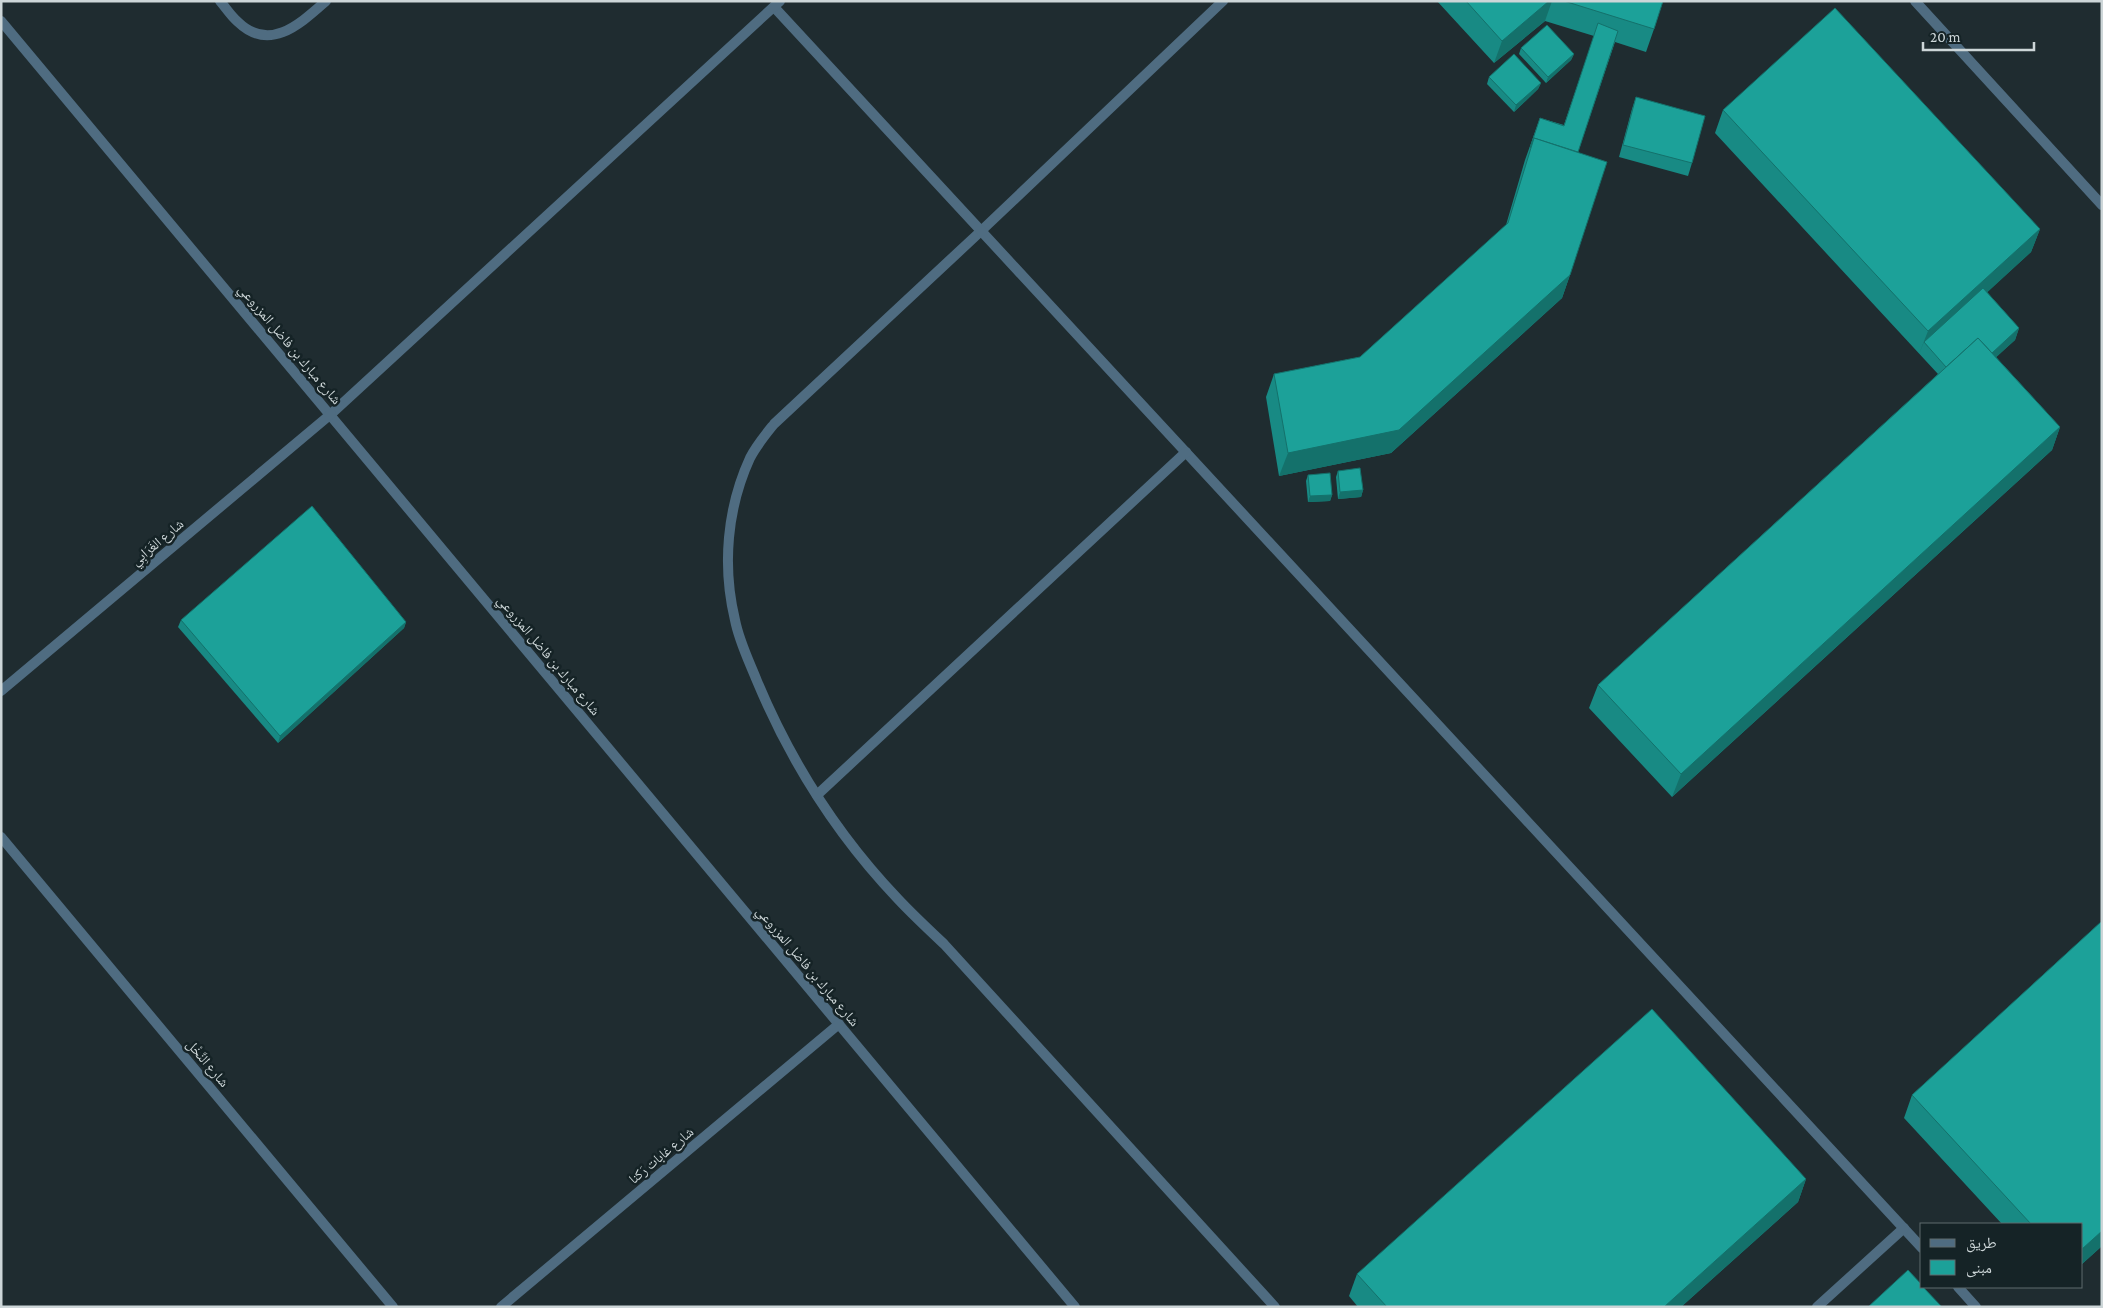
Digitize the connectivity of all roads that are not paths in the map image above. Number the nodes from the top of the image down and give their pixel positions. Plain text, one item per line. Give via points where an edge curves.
1 (220, 1) edge
2 (326, 1) edge
3 (1223, 1) edge
4 (1915, 1) edge
5 (777, 4) edge
6 (1, 21) edge
7 (2102, 205) edge
8 (981, 231) junction
9 (331, 414) junction
10 (1186, 452) junction
11 (1, 691) edge
12 (817, 795) junction
13 (1, 837) edge
14 (839, 1024) junction
15 (1904, 1228) junction
16 (1920, 1246) edge
17 (1959, 1288) edge
18 (393, 1307) edge
19 (501, 1307) edge
20 (1075, 1307) edge
21 (1276, 1307) edge
22 (1817, 1307) edge
23 (1976, 1307) edge

1 - 2 street via 238,23 267,35 283,33 297,26
3 - 8 street
4 - 7 street
5 - 8 street
5 - 9 street, شارع الغَرَابِي
6 - 9 street, شارع مبارك بن فاضل المزروعي
8 - 10 street
8 - 12 street via 774,424 751,456 739,488 728,554 735,622 766,703
9 - 11 street, شارع الغَرَابِي
9 - 14 street, شارع مبارك بن فاضل المزروعي
10 - 12 street
10 - 15 street
12 - 21 street via 897,898 944,944
13 - 18 street, شارع النَّخْل
14 - 19 street, شارع غابات رَكنا
14 - 20 street, شارع مبارك بن فاضل المزروعي
15 - 16 street
15 - 22 street
17 - 23 street

